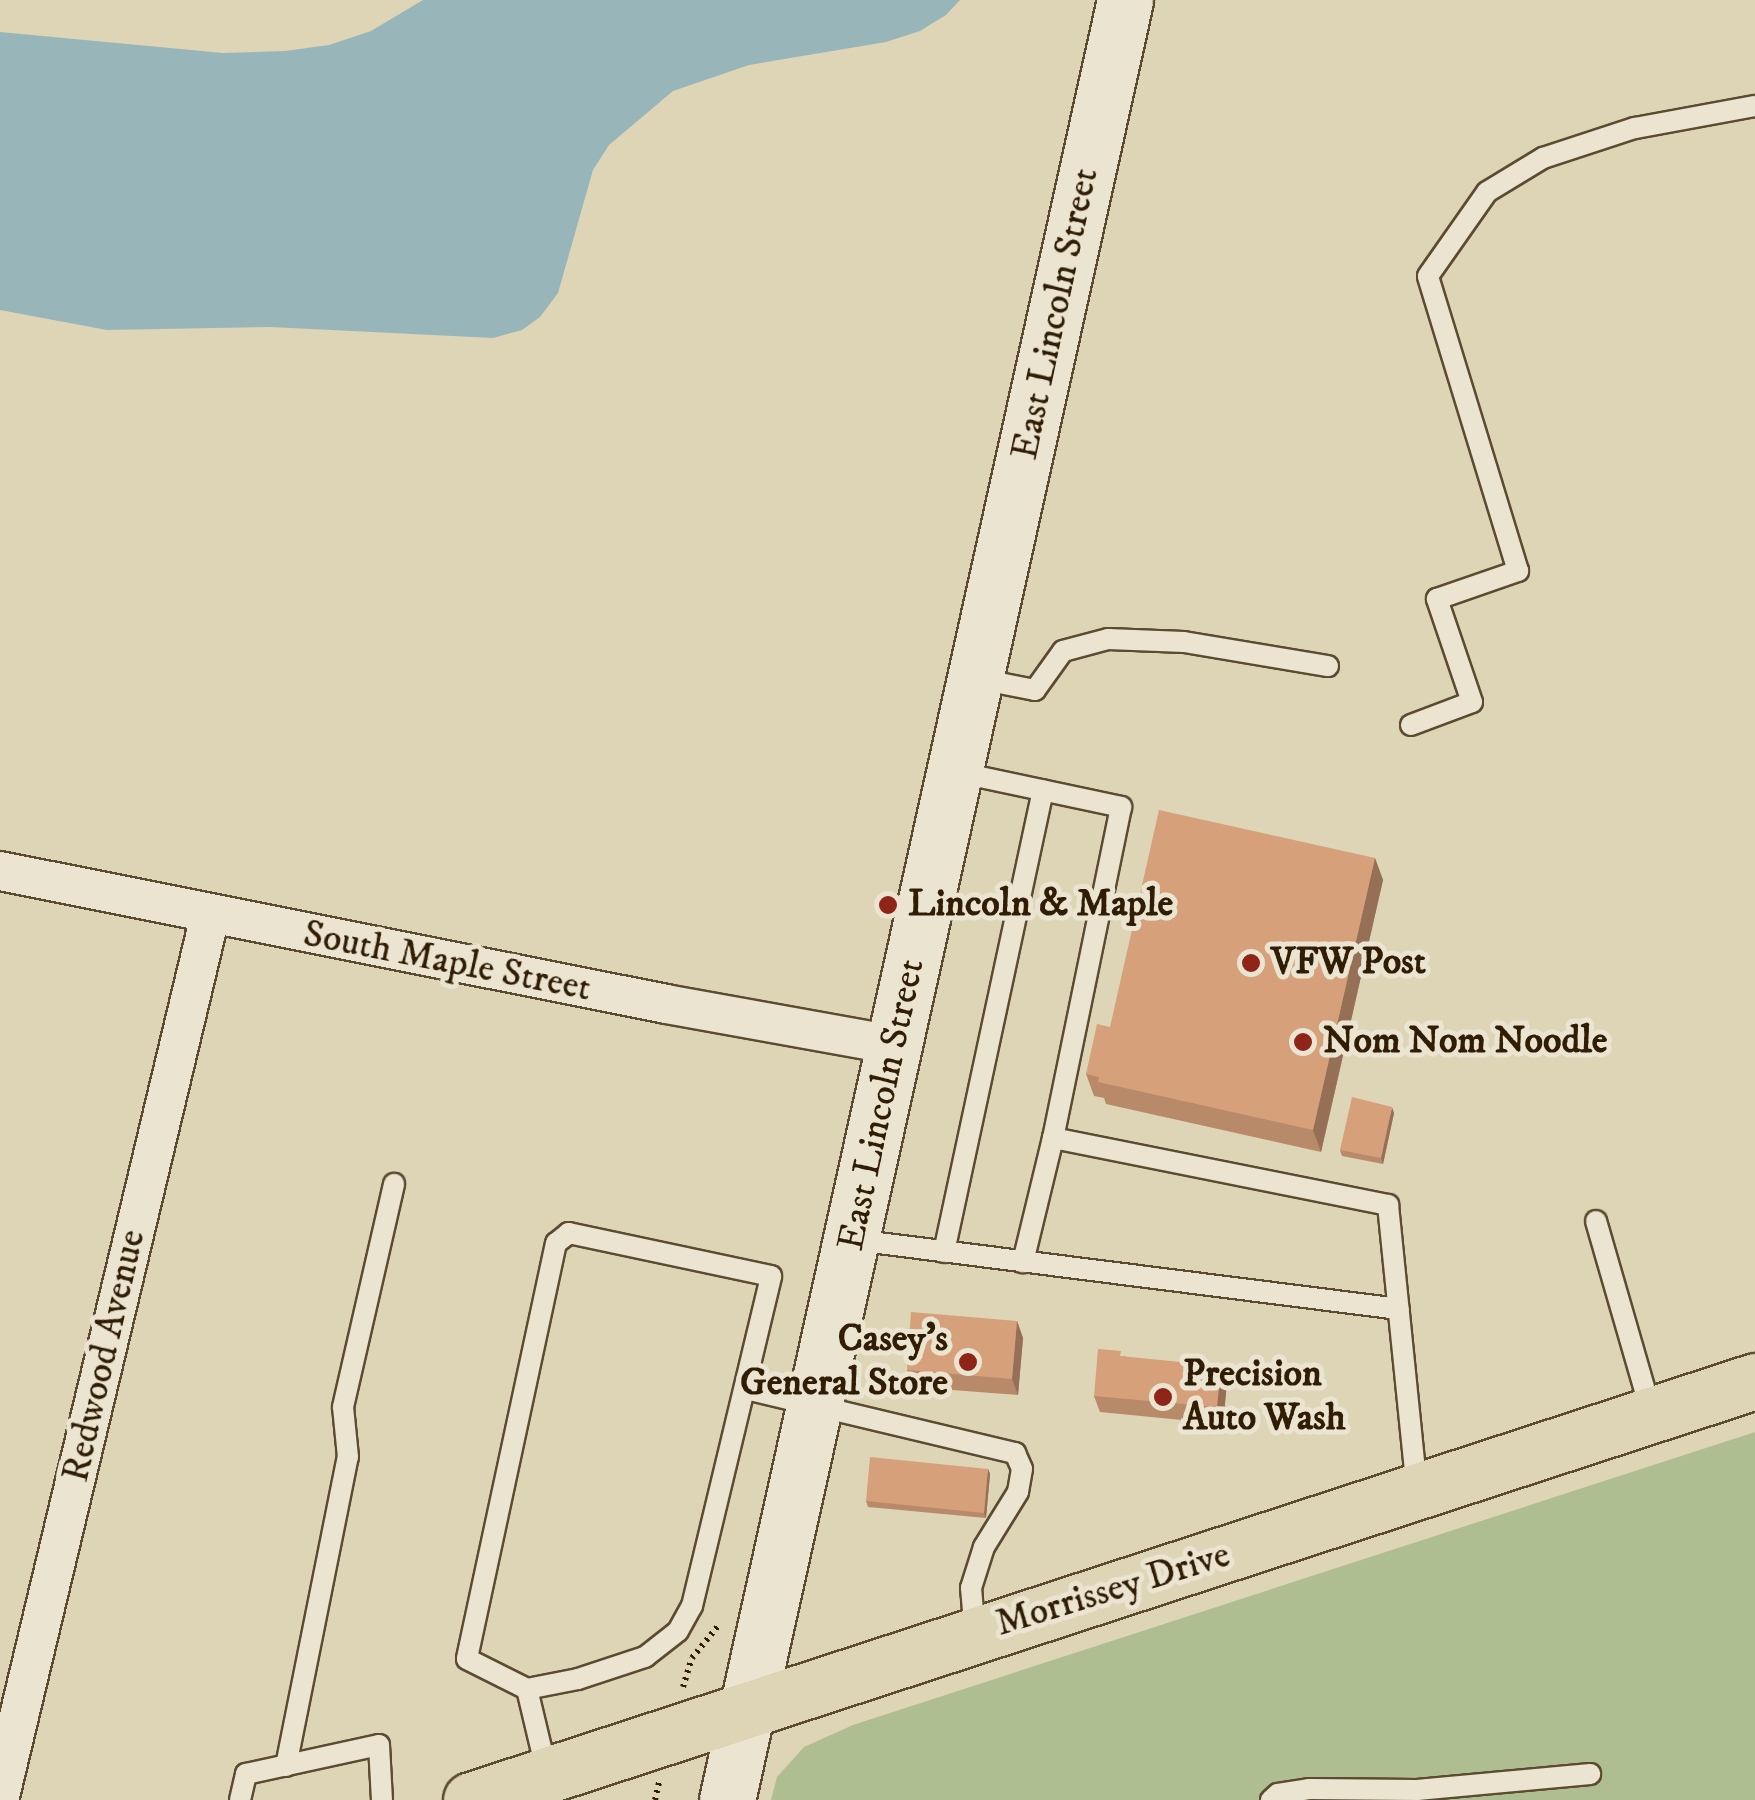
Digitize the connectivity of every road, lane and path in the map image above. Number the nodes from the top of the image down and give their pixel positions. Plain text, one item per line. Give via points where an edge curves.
1 (1126, 0) edge
2 (1755, 106) edge
3 (1328, 666) dead end
4 (976, 678) junction
5 (1411, 724) dead end
6 (955, 772) junction
7 (1044, 790) junction
8 (0, 870) edge
9 (210, 916) junction
10 (896, 1045) junction
11 (1054, 1138) junction
12 (394, 1184) dead end
13 (1596, 1220) dead end
14 (852, 1240) junction
15 (944, 1252) junction
16 (1023, 1262) junction
17 (1398, 1309) junction
18 (1755, 1381) edge
19 (746, 1389) junction
20 (816, 1406) junction
21 (1652, 1415) junction
22 (1417, 1492) junction
23 (975, 1634) junction
24 (527, 1688) junction
25 (748, 1708) junction
26 (286, 1766) junction
27 (1590, 1774) dead end
28 (548, 1775) junction
29 (0, 1796) edge
30 (240, 1800) edge
31 (382, 1800) edge
32 (471, 1800) edge
33 (727, 1800) edge
34 (1271, 1800) edge

1 - 4 main road, East Lincoln Street
2 - 5 lane via 1634,128 1544,158 1486,192 1428,276 1518,571 1437,599 1472,702
3 - 4 lane via 1184,642 1108,639 1063,651 1035,690
4 - 6 main road, East Lincoln Street
6 - 7 lane
6 - 10 main road, East Lincoln Street
7 - 11 lane via 1121,807
7 - 15 lane
8 - 9 street, South Maple Street
9 - 10 street, South Maple Street
9 - 29 street, Redwood Avenue
10 - 14 main road, East Lincoln Street
11 - 16 lane
11 - 17 lane via 1388,1205
12 - 26 lane via 343,1406 348,1457
13 - 21 lane
14 - 15 lane
14 - 20 main road, East Lincoln Street
15 - 16 lane
16 - 17 lane
17 - 22 lane
18 - 21 main road, Morrissey Drive
19 - 20 lane
19 - 24 lane via 692,1606 678,1631 645,1656
19 - 24 lane via 771,1276 569,1233 556,1243 468,1660
20 - 23 lane via 1004,1448 1021,1461 1018,1492 976,1564
20 - 25 main road, East Lincoln Street
21 - 22 main road, Morrissey Drive
22 - 23 main road, Morrissey Drive
23 - 25 main road, Morrissey Drive
24 - 28 lane
25 - 28 main road, Morrissey Drive
25 - 33 main road, East Lincoln Street
26 - 30 lane via 246,1774
26 - 31 lane via 379,1745
27 - 34 lane via 1417,1790 1310,1789
28 - 32 main road, Morrissey Drive

